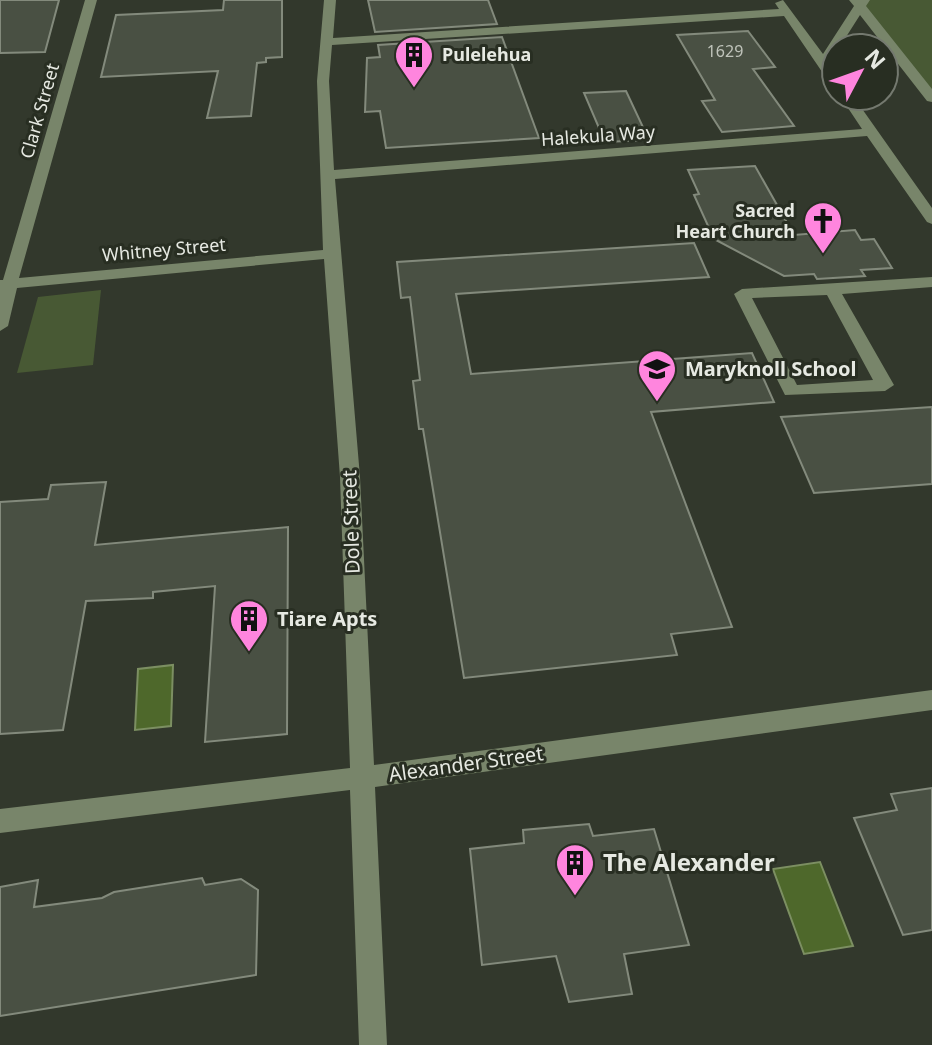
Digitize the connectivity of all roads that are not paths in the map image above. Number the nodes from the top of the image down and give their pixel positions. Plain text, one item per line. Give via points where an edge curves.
1 (91, 0) edge
2 (330, 0) edge
3 (779, 0) edge
4 (859, 2) edge
5 (788, 12) junction
6 (842, 32) edge
7 (326, 42) junction
8 (820, 60) edge
9 (932, 98) edge
10 (857, 112) edge
11 (871, 132) junction
12 (329, 175) junction
13 (932, 219) edge
14 (331, 254) junction
15 (927, 282) edge
16 (6, 284) edge
17 (832, 290) junction
18 (932, 298) edge
19 (0, 326) edge
20 (932, 700) edge
21 (364, 777) junction
22 (0, 821) edge
23 (373, 1045) edge

1 - 16 street, Clark Street
2 - 7 street, Dole Street
3 - 5 street
4 - 6 street
4 - 9 street
5 - 7 street
5 - 8 street
7 - 12 street, Dole Street
10 - 11 street
11 - 12 street, Halekula Way
11 - 13 street
12 - 14 street, Dole Street
14 - 16 street, Whitney Street
14 - 21 street, Dole Street via 350,477
15 - 17 street
15 - 18 street
16 - 19 street, Clark Street
17 - 17 street via 742,294 791,391 885,385
20 - 21 street, Alexander Street
21 - 22 street, Alexander Street
21 - 23 street, Dole Street

